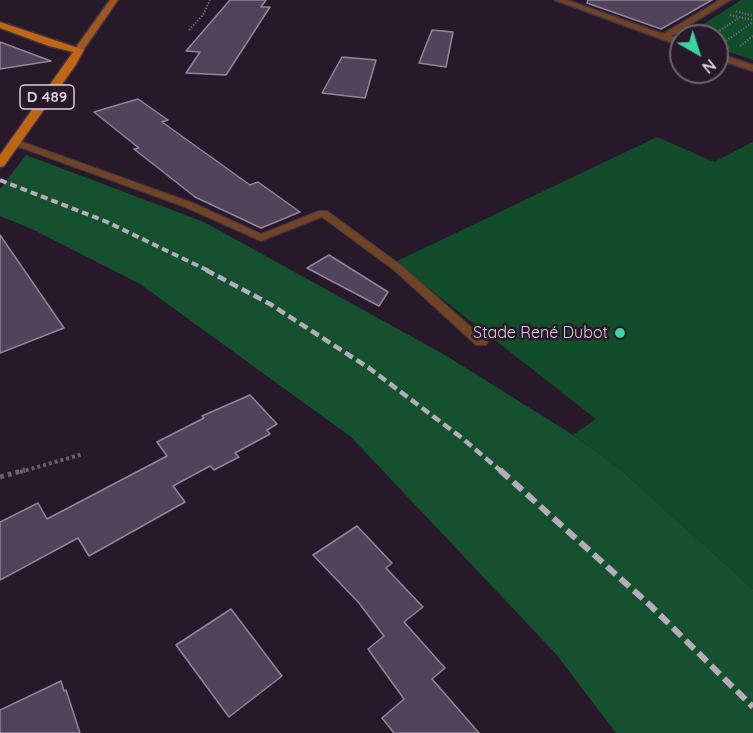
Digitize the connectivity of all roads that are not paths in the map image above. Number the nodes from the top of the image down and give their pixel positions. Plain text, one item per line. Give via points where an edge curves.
1 (114, 0) edge
2 (559, 0) edge
3 (726, 0) edge
4 (0, 25) edge
5 (664, 37) junction
6 (669, 39) edge
7 (79, 50) junction
8 (729, 60) edge
9 (753, 68) edge
10 (14, 142) junction
11 (0, 163) edge
12 (481, 342) dead end

1 - 7 main road, D 489
2 - 5 street
3 - 5 street
4 - 7 main road
5 - 6 street
7 - 10 main road, D 489
8 - 9 street
10 - 11 main road, D 489
10 - 12 lane via 189,205 261,238 323,213 399,268

